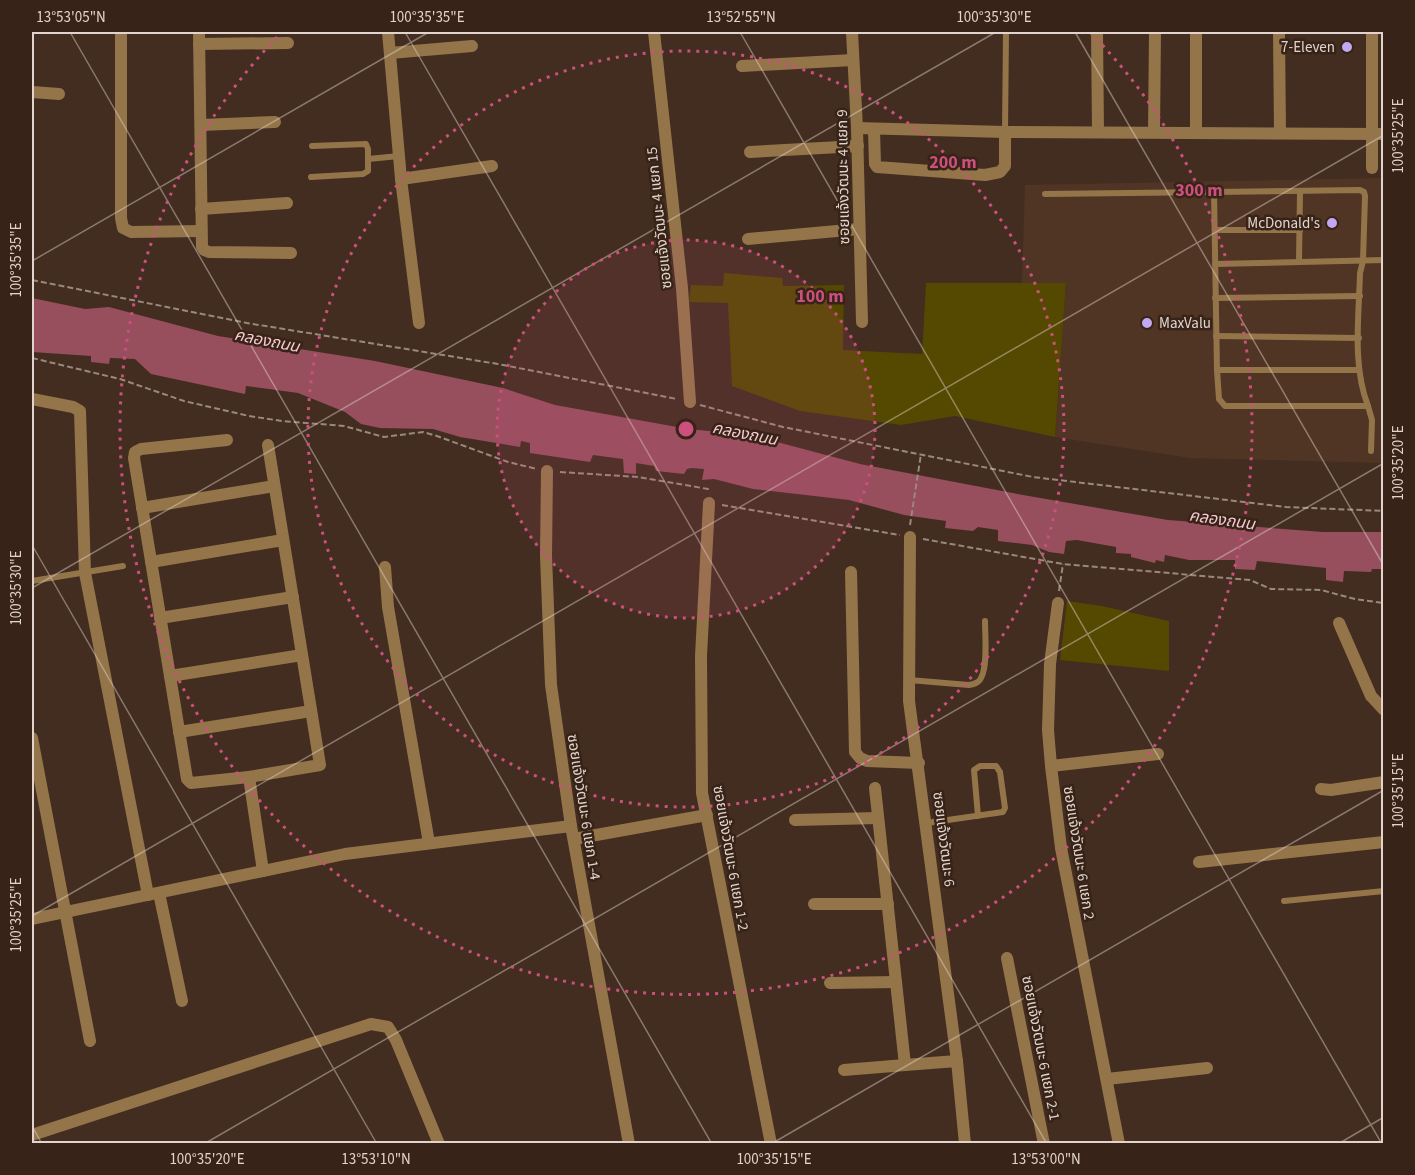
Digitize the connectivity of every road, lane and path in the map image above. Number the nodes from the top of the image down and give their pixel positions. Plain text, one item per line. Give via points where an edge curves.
1 (121, 32) edge
2 (388, 32) edge
3 (654, 32) edge
4 (852, 32) edge
5 (1006, 32) edge
6 (1097, 32) edge
7 (1155, 32) edge
8 (1196, 32) edge
9 (1279, 32) edge
10 (1372, 32) edge
11 (199, 38) edge
12 (288, 44) dead end
13 (472, 46) dead end
14 (390, 53) junction
15 (853, 60) junction
16 (742, 66) dead end
17 (32, 92) edge
18 (59, 94) dead end
19 (275, 122) dead end
20 (201, 125) junction
21 (857, 128) junction
22 (874, 130) junction
23 (1098, 131) junction
24 (1005, 132) junction
25 (1154, 132) junction
26 (1196, 132) junction
27 (1280, 133) junction
28 (1378, 134) edge
29 (312, 146) dead end
30 (858, 146) junction
31 (750, 152) dead end
32 (399, 156) junction
33 (368, 159) junction
34 (492, 166) dead end
35 (1372, 168) dead end
36 (311, 177) dead end
37 (400, 178) junction
38 (1214, 192) junction
39 (1300, 192) junction
40 (1045, 194) dead end
41 (286, 203) dead end
42 (201, 209) junction
43 (859, 229) junction
44 (1215, 230) junction
45 (1300, 230) junction
46 (201, 231) junction
47 (748, 239) dead end
48 (291, 253) dead end
49 (1383, 260) edge
50 (1363, 261) junction
51 (1299, 262) junction
52 (1215, 264) junction
53 (32, 280) edge
54 (1360, 297) junction
55 (1215, 298) junction
56 (862, 322) dead end
57 (419, 323) dead end
58 (1216, 336) junction
59 (1359, 338) junction
60 (1217, 370) junction
61 (1359, 370) junction
62 (32, 399) edge
63 (690, 402) junction
64 (1368, 406) junction
65 (227, 440) dead end
66 (268, 445) dead end
67 (1371, 451) dead end
68 (921, 454) junction
69 (547, 471) dead end
70 (274, 486) junction
71 (709, 503) dead end
72 (142, 508) junction
73 (1383, 511) edge
74 (910, 519) dead end
75 (910, 537) dead end
76 (283, 540) junction
77 (151, 562) junction
78 (1063, 564) dead end
79 (123, 566) dead end
80 (385, 567) dead end
81 (851, 572) dead end
82 (85, 573) junction
83 (32, 581) edge
84 (293, 597) junction
85 (1058, 603) joint
86 (160, 618) junction
87 (985, 621) dead end
88 (1339, 623) dead end
89 (302, 655) junction
90 (170, 676) junction
91 (909, 680) junction
92 (1383, 710) edge
93 (311, 711) junction
94 (179, 732) junction
95 (32, 738) edge
96 (1158, 754) dead end
97 (919, 763) junction
98 (1051, 766) junction
99 (249, 777) junction
100 (1383, 782) edge
101 (875, 788) dead end
102 (1321, 789) dead end
103 (707, 815) junction
104 (978, 816) junction
105 (878, 818) junction
106 (795, 820) dead end
107 (927, 823) junction
108 (571, 825) junction
109 (574, 839) junction
110 (1383, 842) edge
111 (429, 843) junction
112 (1199, 862) dead end
113 (263, 871) junction
114 (1383, 891) edge
115 (153, 894) junction
116 (1284, 901) dead end
117 (814, 904) dead end
118 (888, 904) junction
119 (65, 912) junction
120 (32, 919) edge
121 (1008, 958) dead end
122 (896, 982) junction
123 (830, 983) dead end
124 (182, 1001) dead end
125 (90, 1041) dead end
126 (957, 1061) junction
127 (905, 1065) junction
128 (1207, 1068) dead end
129 (844, 1070) dead end
130 (1107, 1079) junction
131 (32, 1135) edge
132 (436, 1142) edge
133 (629, 1143) edge
134 (771, 1143) edge
135 (965, 1143) edge
136 (1044, 1143) edge
137 (1119, 1143) edge

1 - 46 street via 123,228 132,232
2 - 14 street
3 - 63 street, ซอยแจ้งวัฒนะ 4 แยก 15 via 681,277
4 - 15 street, ซอยแจ้งวัฒนะ 4 แยก 9
5 - 24 lane
6 - 23 street
7 - 25 street
8 - 26 street
9 - 27 street
10 - 28 street
11 - 12 street
11 - 20 street
13 - 14 street
14 - 32 street
15 - 16 street
15 - 21 street, ซอยแจ้งวัฒนะ 4 แยก 9
17 - 18 street
19 - 20 street
20 - 42 street
21 - 22 street
21 - 30 street, ซอยแจ้งวัฒนะ 4 แยก 9
22 - 24 street
22 - 24 street via 877,167 986,175 1000,172 1005,166
23 - 24 street
23 - 25 street
25 - 26 street
26 - 27 street
27 - 28 street
28 - 35 street
29 - 33 lane via 366,144
30 - 31 street
30 - 43 street, ซอยแจ้งวัฒนะ 4 แยก 9
32 - 33 lane
32 - 37 street
33 - 36 lane via 368,171 363,174
34 - 37 street
37 - 57 street
38 - 39 lane
38 - 40 lane
38 - 44 lane
39 - 45 lane
39 - 50 lane via 1364,192
41 - 42 street
42 - 46 street
43 - 47 street
43 - 56 street, ซอยแจ้งวัฒนะ 4 แยก 9
44 - 45 lane
44 - 52 lane
45 - 51 lane
46 - 48 street via 202,246 209,252
49 - 50 lane
50 - 51 lane
50 - 54 lane
51 - 52 lane
52 - 55 lane
53 - 63 path via 247,323 498,364
54 - 55 lane
54 - 59 lane
55 - 58 lane
58 - 59 lane
58 - 60 lane
59 - 61 lane
60 - 61 lane
60 - 64 lane via 1219,399 1225,406
61 - 64 lane
62 - 82 street via 80,411
63 - 68 path via 783,427
64 - 67 lane via 1372,420
65 - 72 street via 135,452
66 - 70 street
68 - 73 path via 1056,480 1286,507
68 - 74 path
69 - 108 street, ซอยแจ้งวัฒนะ 6 แยก 1-4 via 551,685
70 - 72 street
70 - 76 street
71 - 103 street, ซอยแจ้งวัฒนะ 6 แยก 1-2 via 700,710 702,793
72 - 77 street
75 - 91 street, ซอยแจ้งวัฒนะ 6
76 - 77 street
76 - 84 street
77 - 86 street
78 - 85 path
79 - 82 lane
80 - 111 street via 388,607
81 - 97 street via 855,752 867,761
82 - 83 lane
82 - 115 street
84 - 86 street
84 - 89 street
85 - 98 street, ซอยแจ้งวัฒนะ 6 แยก 2 via 1050,663
86 - 90 street
87 - 91 lane via 984,664 978,682 969,685
88 - 92 street via 1371,696
89 - 90 street
89 - 93 street
90 - 94 street
91 - 97 street, ซอยแจ้งวัฒนะ 6
93 - 94 street
93 - 99 street via 320,765
94 - 99 street via 189,783
95 - 119 street
96 - 98 street
97 - 107 street, ซอยแจ้งวัฒนะ 6
98 - 130 street, ซอยแจ้งวัฒนะ 6 แยก 2 via 1060,848
99 - 113 street
100 - 102 street
101 - 105 street
103 - 109 street
103 - 134 street, ซอยแจ้งวัฒนะ 6 แยก 1-2
104 - 104 lane via 1004,812 996,766 974,770
104 - 107 lane
105 - 106 street
105 - 118 street
107 - 126 street, ซอยแจ้งวัฒนะ 6
108 - 109 street, ซอยแจ้งวัฒนะ 6 แยก 1-4
108 - 111 street
109 - 133 street, ซอยแจ้งวัฒนะ 6 แยก 1-4
110 - 112 street
111 - 113 street via 345,854
113 - 115 street
114 - 116 lane
115 - 119 street
115 - 124 street
117 - 118 street
118 - 122 street
119 - 120 street
119 - 125 street
121 - 136 street, ซอยแจ้งวัฒนะ 6 แยก 2-1
122 - 123 street
122 - 127 street
126 - 127 street
126 - 135 street, ซอยแจ้งวัฒนะ 6
127 - 129 street
128 - 130 street
130 - 137 street, ซอยแจ้งวัฒนะ 6 แยก 2
131 - 132 street via 380,1024 392,1032

